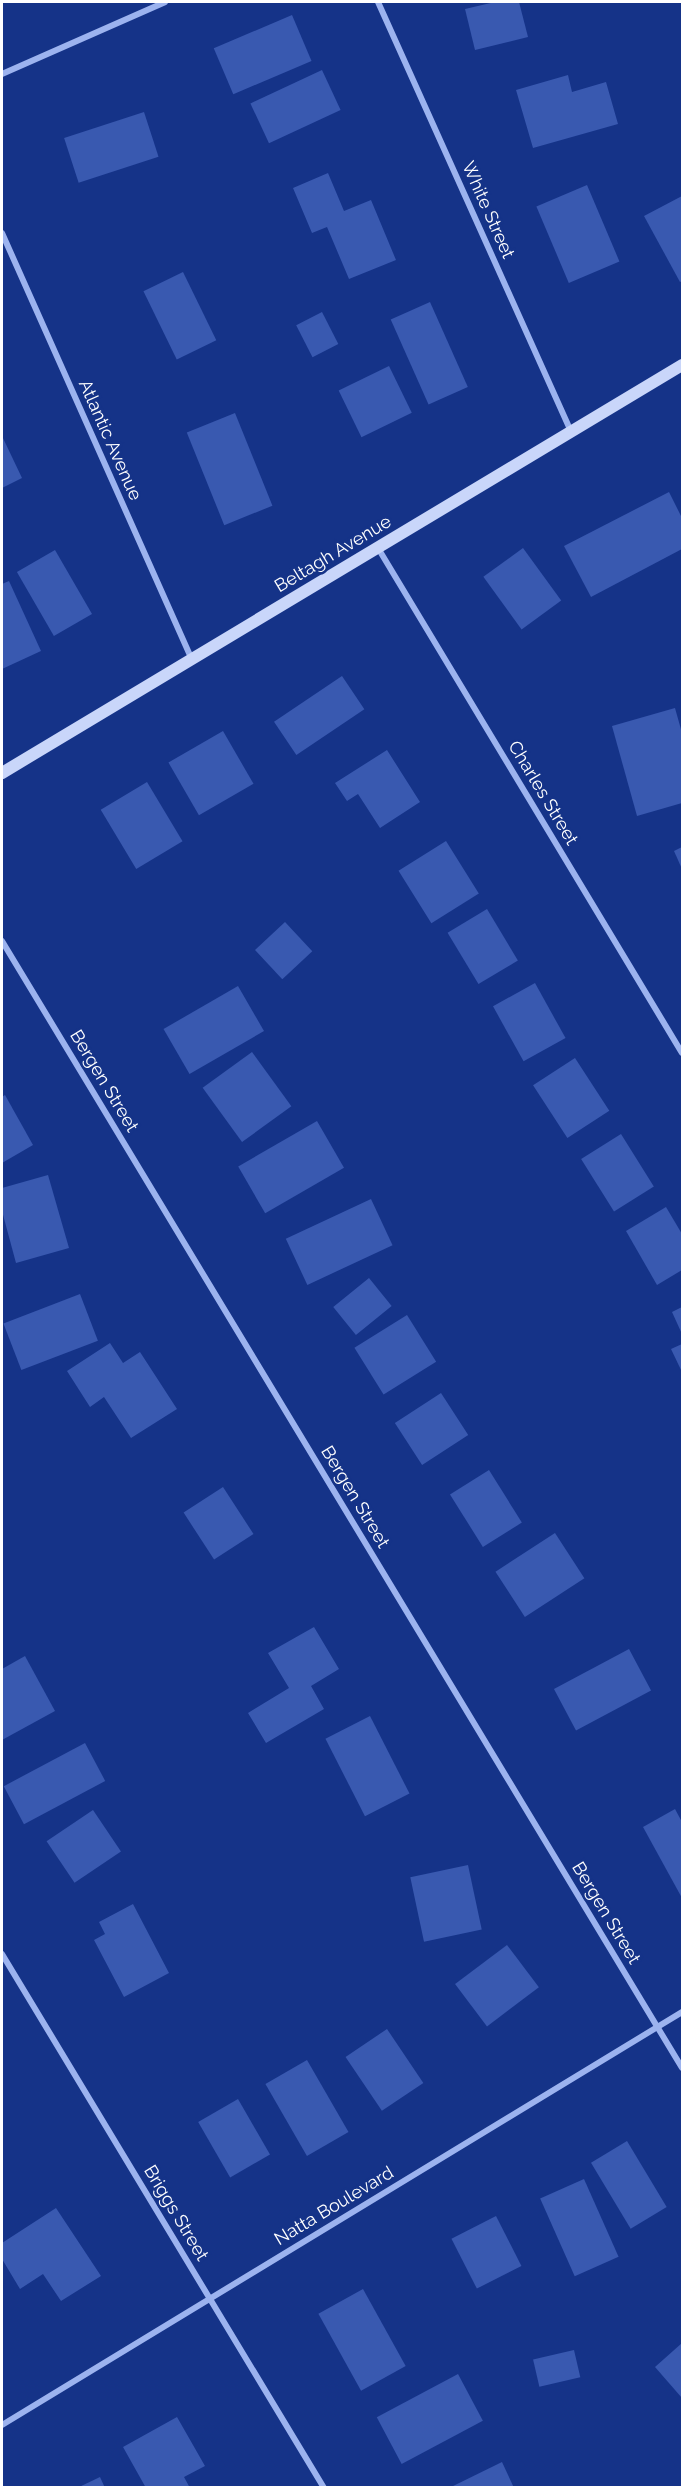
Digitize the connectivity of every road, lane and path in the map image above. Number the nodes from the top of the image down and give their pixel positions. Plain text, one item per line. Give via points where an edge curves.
1 (165, 2) edge
2 (378, 2) edge
3 (2, 74) edge
4 (2, 232) edge
5 (682, 365) edge
6 (571, 431) junction
7 (378, 548) junction
8 (192, 659) junction
9 (2, 773) edge
10 (2, 941) edge
11 (682, 1053) edge
12 (2, 1954) edge
13 (682, 2012) edge
14 (658, 2027) junction
15 (682, 2068) edge
16 (210, 2299) junction
17 (2, 2425) edge
18 (324, 2487) edge

1 - 3 street
2 - 6 street, White Street
4 - 8 street, Atlantic Avenue
5 - 6 street, Beltagh Avenue
6 - 7 street, Beltagh Avenue
7 - 8 street, Beltagh Avenue
7 - 11 street, Charles Street
8 - 9 street, Beltagh Avenue
10 - 14 street, Bergen Street
12 - 16 street, Briggs Street
13 - 14 street, Natta Boulevard
14 - 15 street, Bergen Street
14 - 16 street, Natta Boulevard
16 - 17 street, Natta Boulevard
16 - 18 street, Briggs Street

